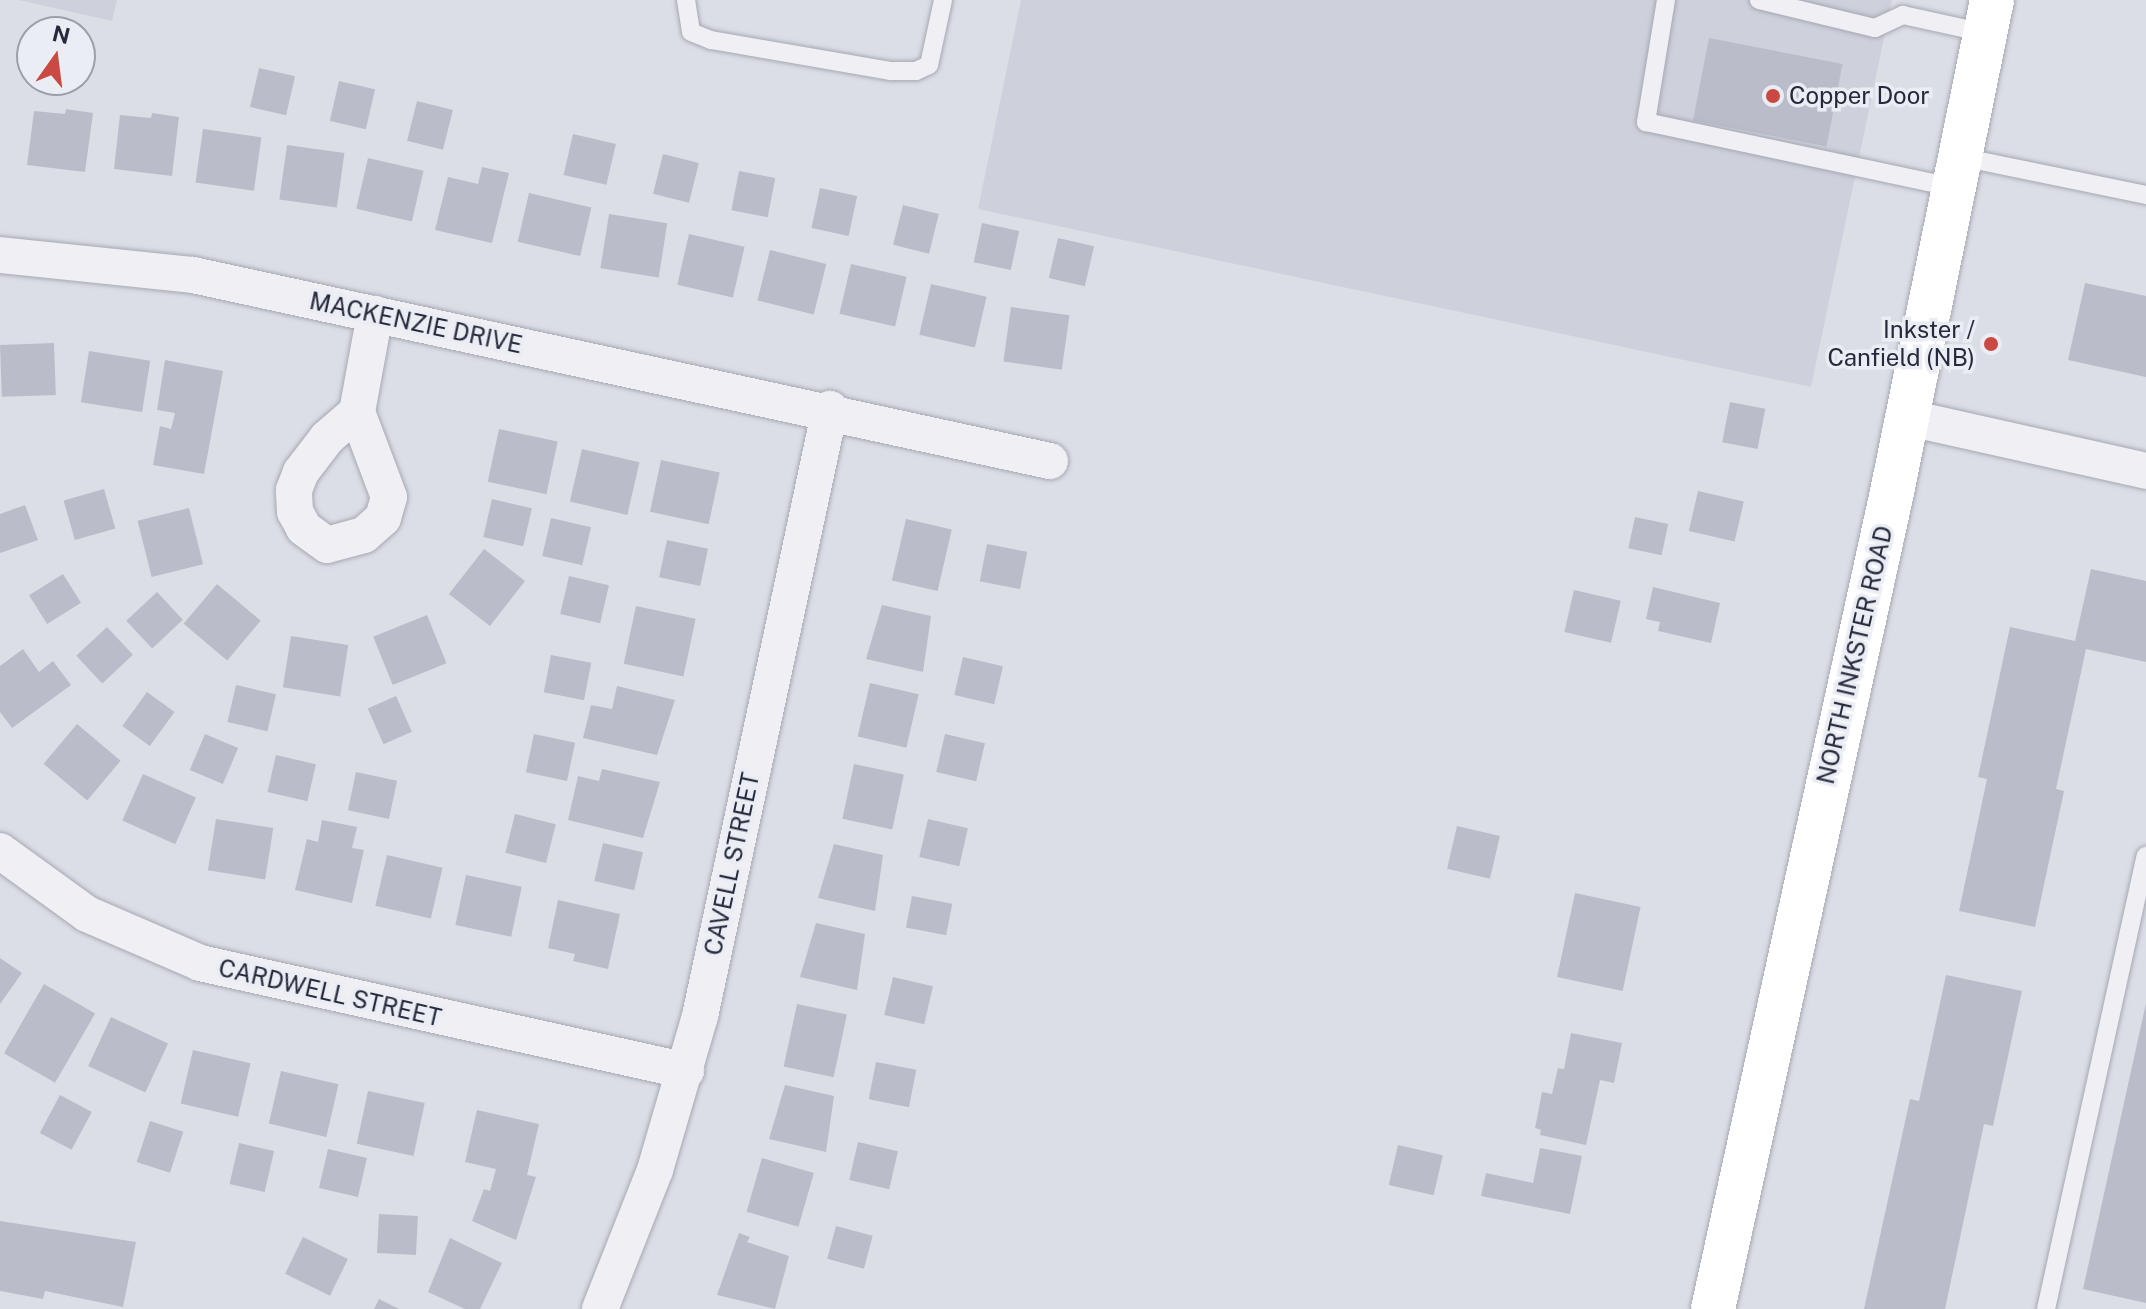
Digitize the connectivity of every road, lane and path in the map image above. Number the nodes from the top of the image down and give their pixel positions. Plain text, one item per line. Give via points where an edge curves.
1 (686, 0) edge
2 (943, 0) edge
3 (1666, 0) edge
4 (1759, 0) edge
5 (1988, 16) edge
6 (1955, 171) junction
7 (2146, 195) edge
8 (0, 255) edge
9 (375, 314) junction
10 (830, 409) junction
11 (357, 412) dead end
12 (1905, 417) junction
13 (1050, 461) dead end
14 (2146, 471) edge
15 (0, 851) edge
16 (2146, 856) edge
17 (686, 1071) junction
18 (600, 1309) edge
19 (1713, 1309) edge
20 (2046, 1309) edge

1 - 2 lane via 691,32 711,40 916,71 929,65
3 - 6 lane via 1646,122
4 - 5 lane via 1875,28 1903,15
5 - 6 main road, NORTH INKSTER ROAD
6 - 7 lane
6 - 12 main road, NORTH INKSTER ROAD
8 - 9 street, MACKENZIE DRIVE via 193,275
9 - 10 street, MACKENZIE DRIVE
9 - 11 street
10 - 13 street, MACKENZIE DRIVE
10 - 17 street, CAVELL STREET
12 - 14 street
12 - 19 main road, NORTH INKSTER ROAD
15 - 17 street, CARDWELL STREET via 87,914 200,963
16 - 20 lane
17 - 18 street, CAVELL STREET via 628,1247

